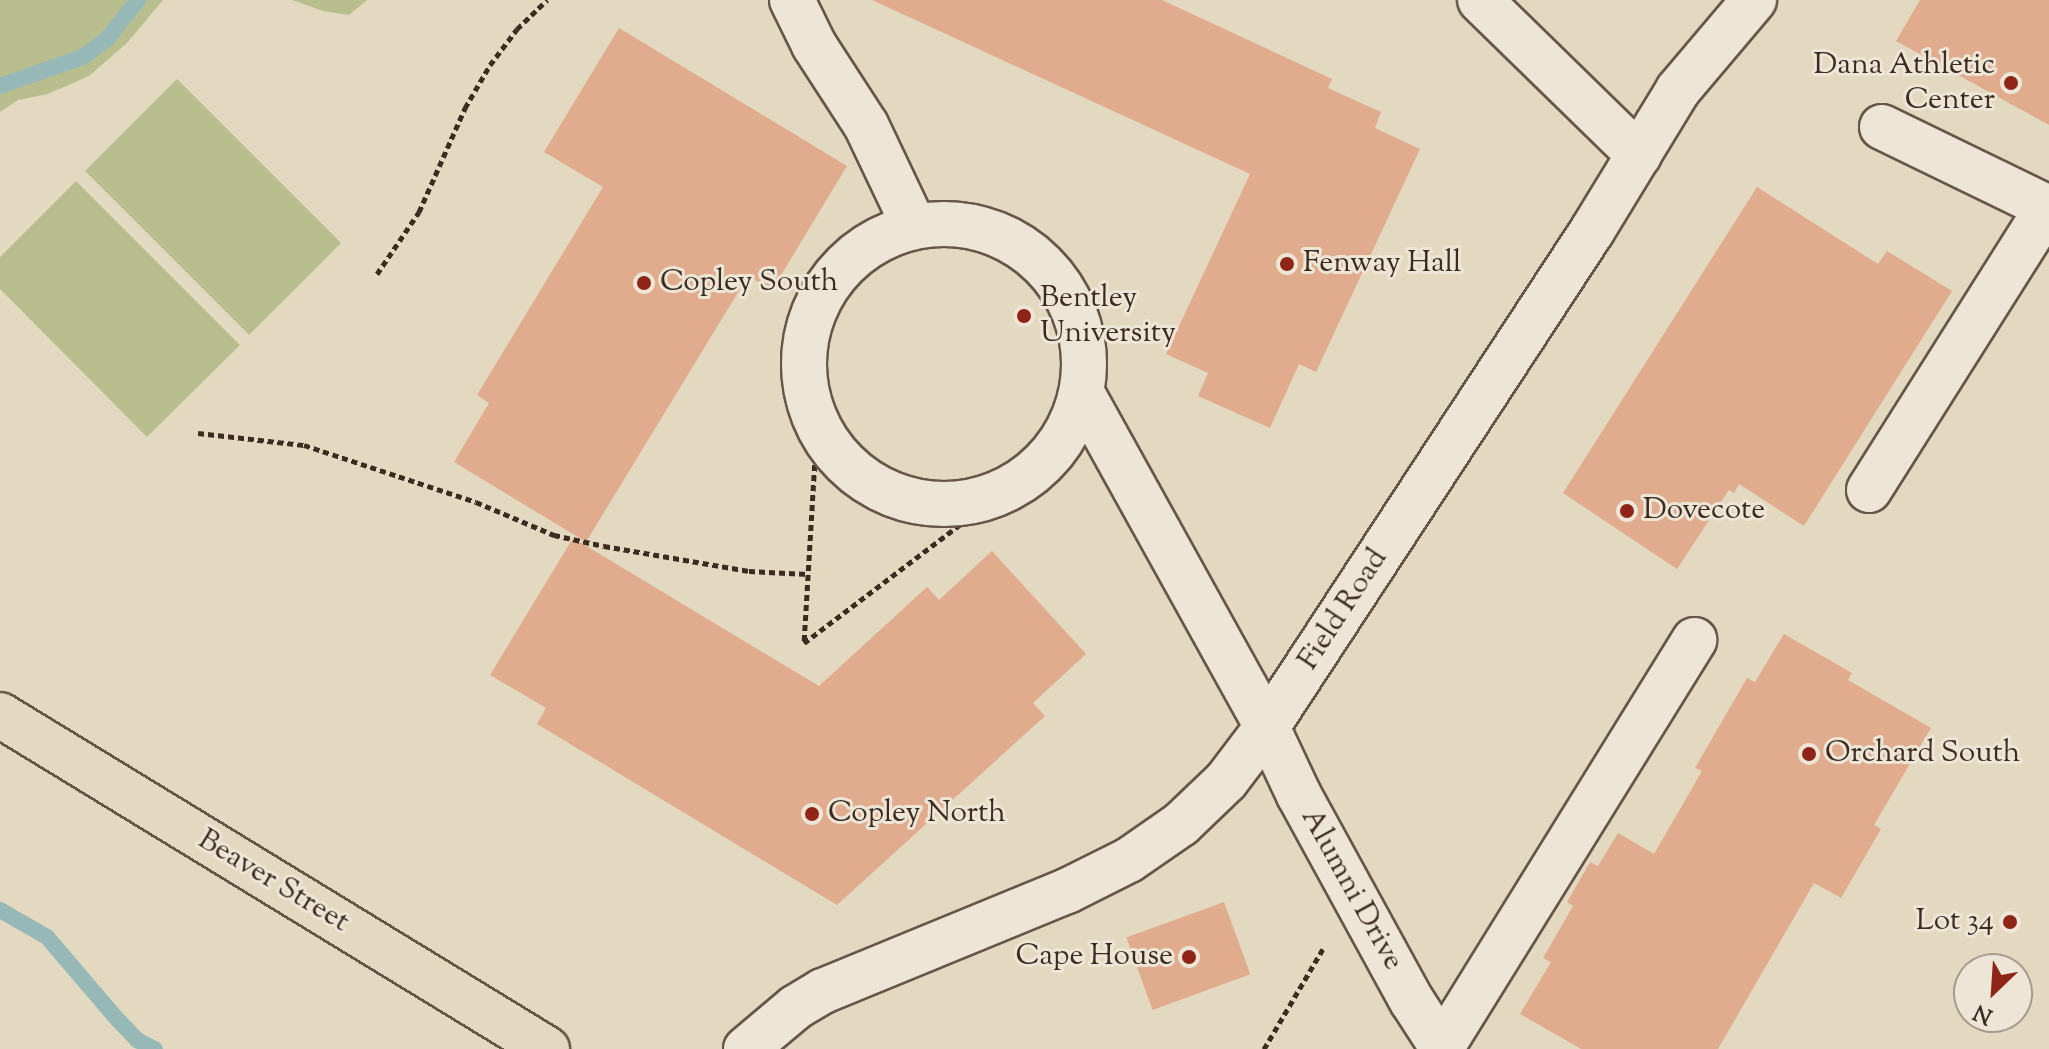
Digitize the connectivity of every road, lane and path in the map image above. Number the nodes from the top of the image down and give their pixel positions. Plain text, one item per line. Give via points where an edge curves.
1 (547, 0) edge
2 (792, 0) edge
3 (1480, 0) edge
4 (1754, 0) edge
5 (1882, 127) dead end
6 (1639, 155) junction
7 (2048, 208) edge
8 (914, 226) junction
9 (377, 274) dead end
10 (1082, 393) junction
11 (817, 425) junction
12 (198, 433) dead end
13 (1869, 490) dead end
14 (1000, 494) junction
15 (808, 574) junction
16 (1694, 640) dead end
17 (0, 715) edge
18 (1267, 727) junction
19 (1354, 895) junction
20 (1442, 1048) edge
21 (547, 1049) edge
22 (746, 1049) edge
23 (1264, 1049) edge

1 - 9 path via 490,65 419,212
2 - 8 lane via 866,125
3 - 6 lane
4 - 6 lane via 1678,90
5 - 7 lane
6 - 18 lane, Field Road
7 - 13 lane
8 - 10 lane via 954,224 993,232 1028,251 1056,279 1075,314 1084,352
8 - 11 lane via 874,241 841,268 817,302 805,343 804,384
10 - 14 lane via 1066,434 1038,469
10 - 18 lane, Alumni Drive
11 - 14 lane via 852,469 875,486 915,502 958,504
11 - 15 path
12 - 15 path via 304,445 448,492 554,535 749,571
14 - 15 path via 804,643
16 - 20 lane
17 - 21 main road, Beaver Street
18 - 19 lane, Alumni Drive
18 - 22 lane, Field Road via 1226,781 1181,824 1129,860 1067,891 823,991
19 - 20 lane, Alumni Drive
19 - 23 path

